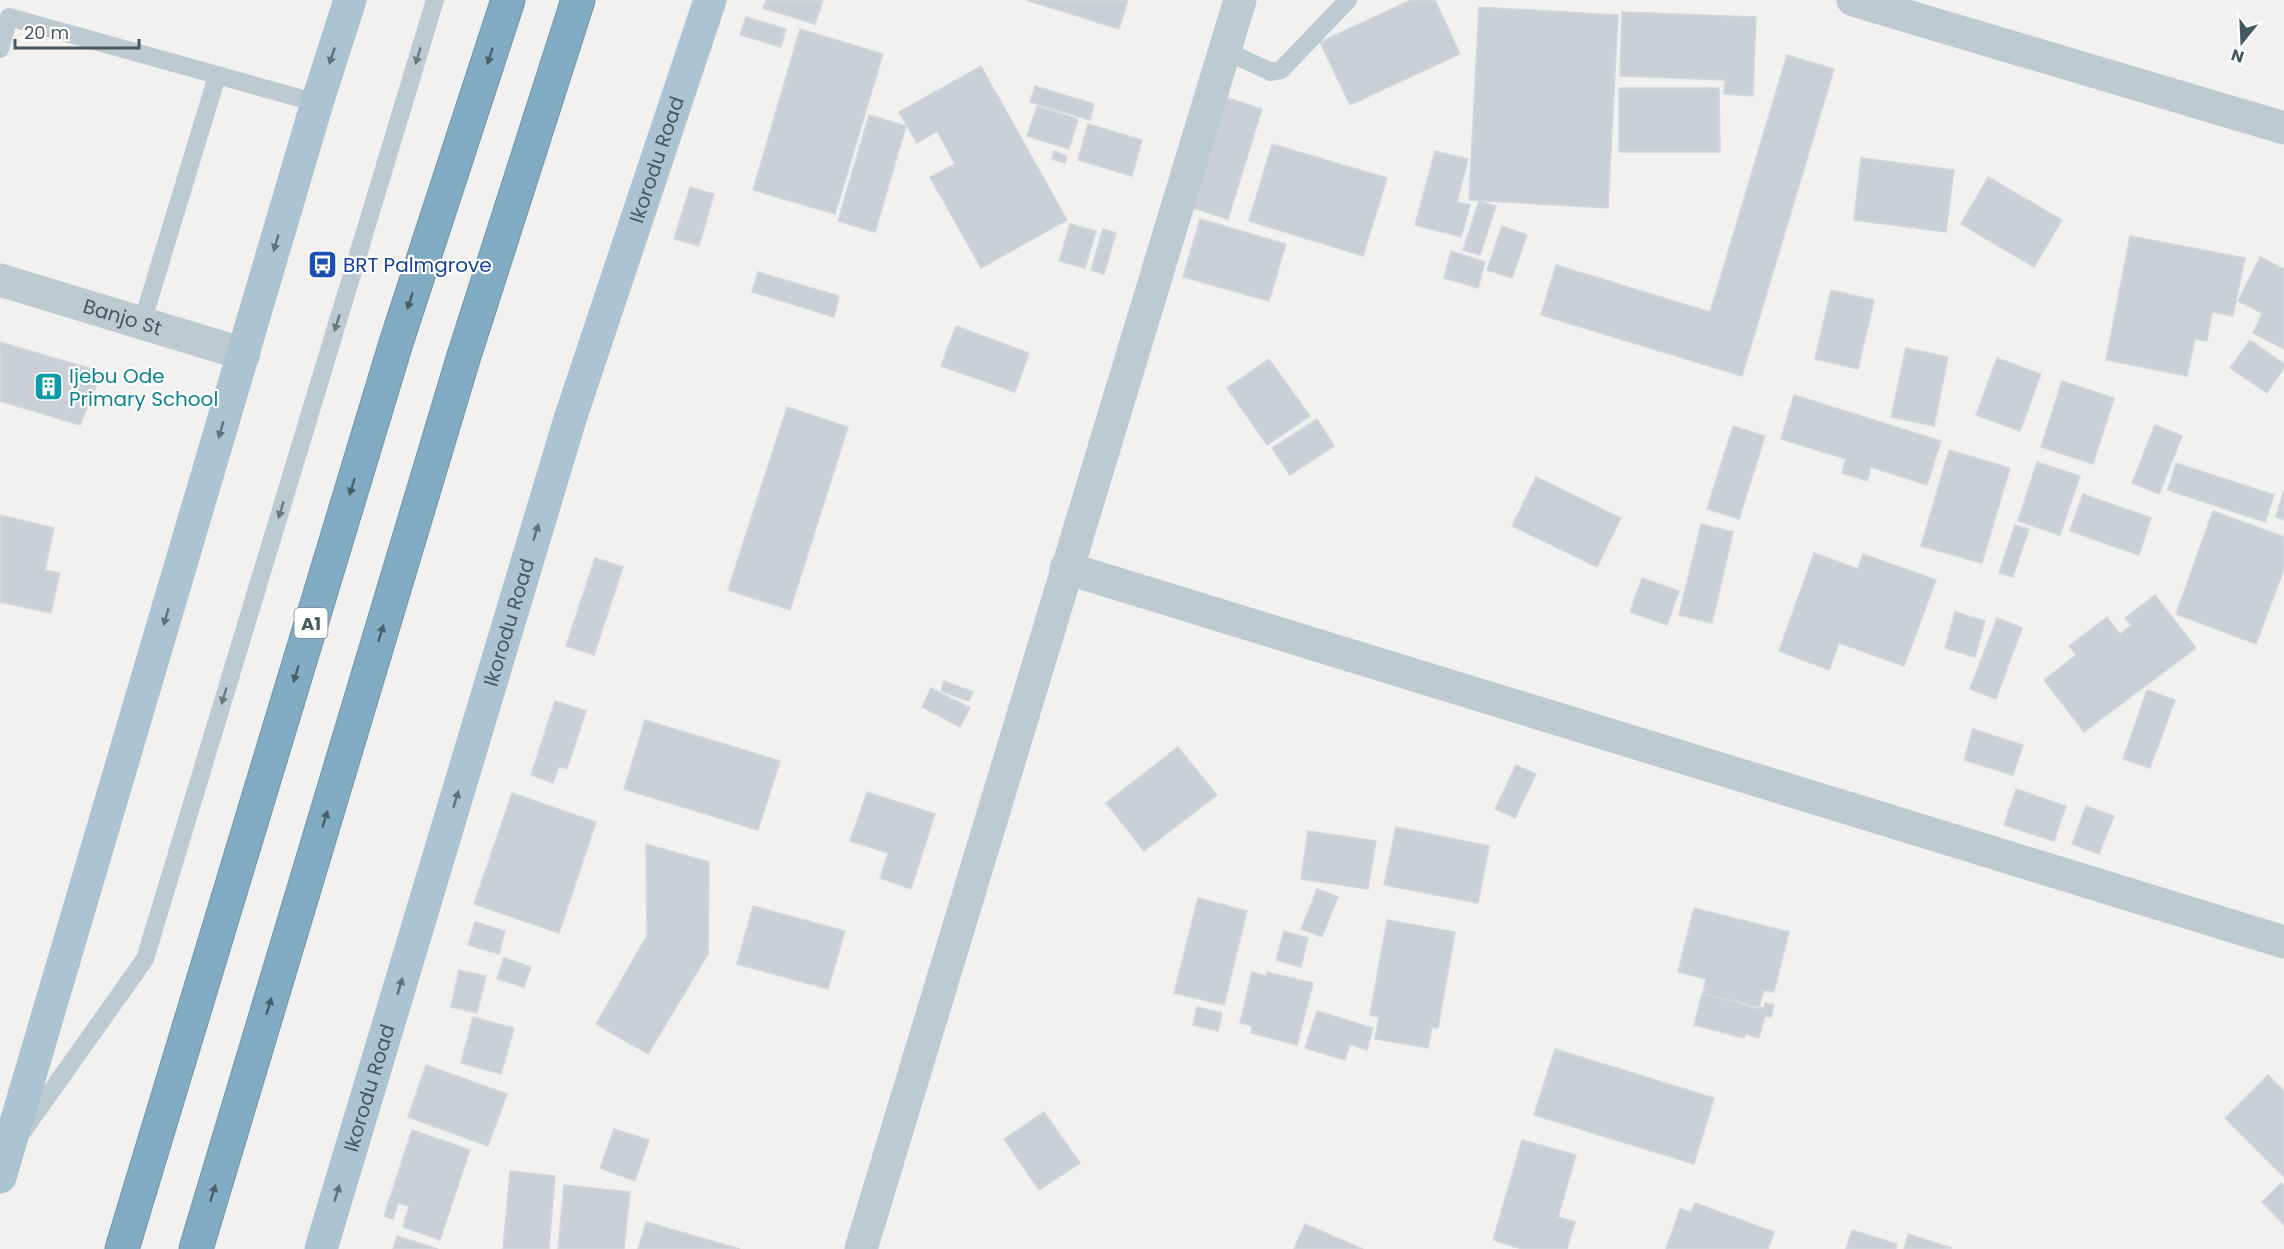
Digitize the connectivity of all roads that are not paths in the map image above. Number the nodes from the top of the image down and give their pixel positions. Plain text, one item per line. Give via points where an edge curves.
1 (350, 0) edge
2 (435, 0) edge
3 (508, 0) edge
4 (578, 0) edge
5 (710, 0) edge
6 (1239, 0) edge
7 (1348, 0) edge
8 (1853, 0) edge
9 (0, 49) edge
10 (1224, 50) junction
11 (217, 76) junction
12 (317, 103) junction
13 (2284, 128) edge
14 (0, 280) edge
15 (142, 323) junction
16 (244, 354) junction
17 (1066, 568) junction
18 (2284, 942) edge
19 (4, 1165) edge
20 (122, 1249) edge
21 (196, 1249) edge
22 (321, 1249) edge
23 (861, 1249) edge

1 -> 12 main road
2 -> 19 lane via 145,959
3 -> 20 highway, A1 via 393,355
21 -> 4 highway via 463,359
22 -> 5 main road, Ikorodu Road via 570,419
6 - 10 street
7 - 10 lane via 1281,70 1271,72
8 - 13 street
9 - 11 lane via 9,17
10 - 17 street
11 - 12 lane
11 - 15 lane
12 -> 16 main road
14 - 15 street, Banjo St
15 - 16 street, Banjo St
16 -> 19 main road
17 - 18 street
17 - 23 street

